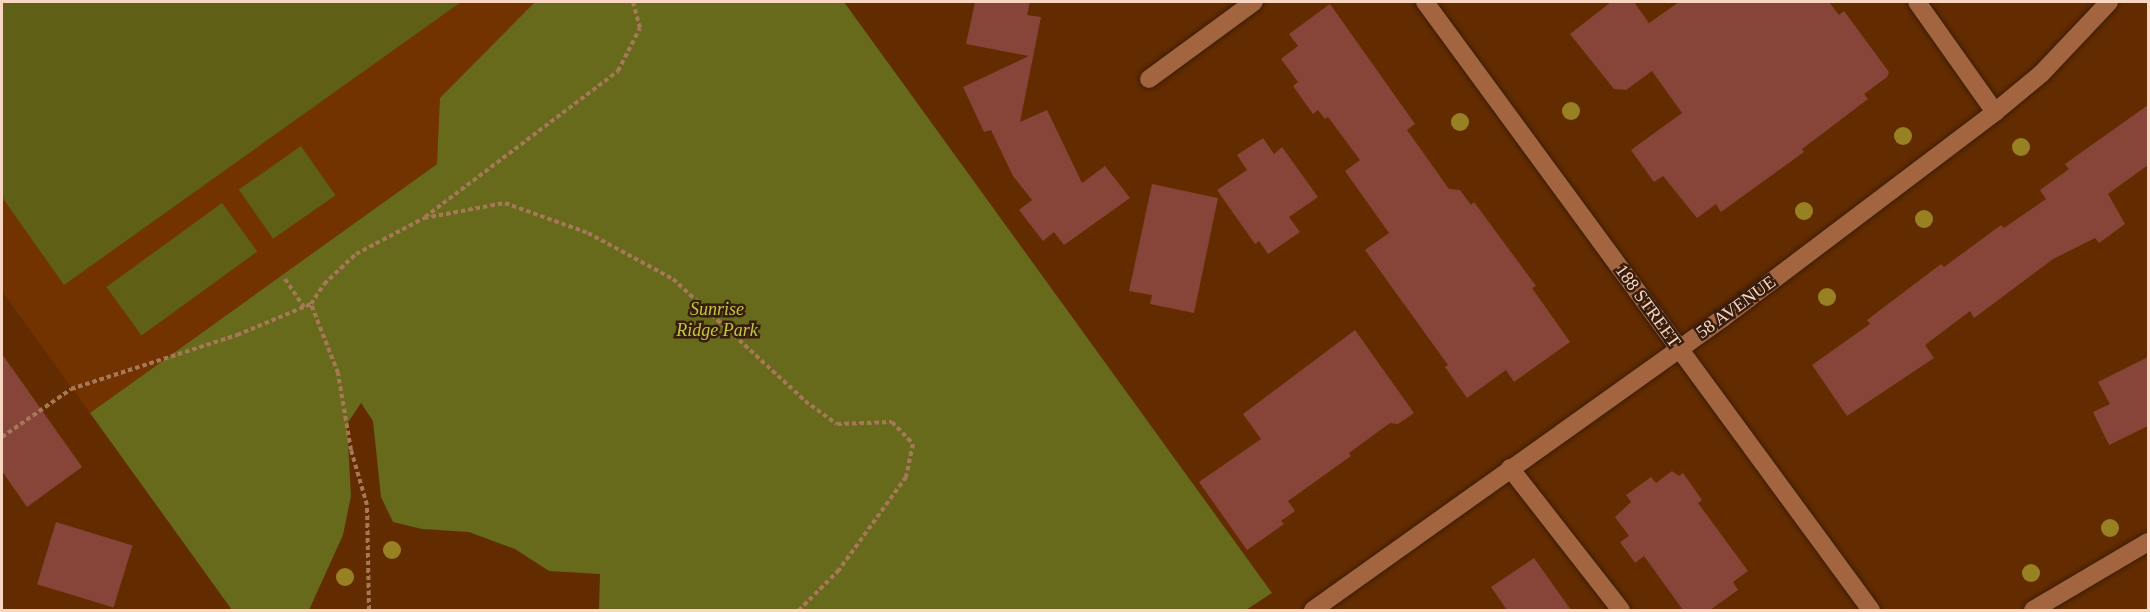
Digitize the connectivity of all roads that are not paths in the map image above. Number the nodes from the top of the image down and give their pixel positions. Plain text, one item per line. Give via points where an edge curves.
1 (1254, 2) edge
2 (1425, 2) edge
3 (1917, 2) edge
4 (2109, 2) edge
5 (1149, 79) dead end
6 (1995, 112) junction
7 (1678, 348) junction
8 (1510, 468) junction
9 (2148, 542) edge
10 (1313, 610) edge
11 (1621, 610) edge
12 (1871, 610) edge
13 (2033, 610) edge

1 - 5 street
2 - 7 street, 188 STREET
3 - 6 street
4 - 6 street, 58 AVENUE via 2041,74
6 - 7 street, 58 AVENUE
7 - 8 street, 58 AVENUE
7 - 12 street, 188 STREET
8 - 10 street, 58 AVENUE
8 - 11 street
9 - 13 street

